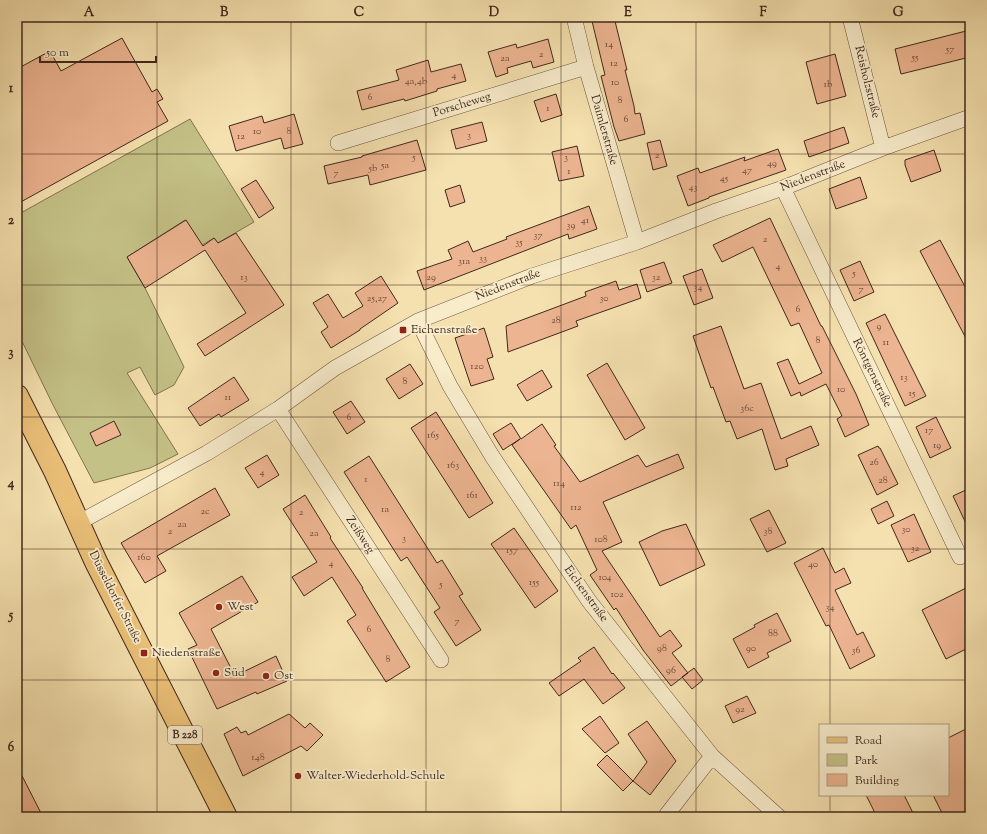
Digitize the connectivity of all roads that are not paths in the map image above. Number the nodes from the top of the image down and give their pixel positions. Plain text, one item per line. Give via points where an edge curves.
1 (574, 17) edge
2 (850, 17) edge
3 (586, 67) junction
4 (970, 117) edge
5 (338, 143) dead end
6 (883, 148) junction
7 (783, 188) junction
8 (637, 242) junction
9 (418, 321) junction
10 (17, 396) edge
11 (278, 409) junction
12 (78, 523) junction
13 (960, 557) dead end
14 (441, 660) dead end
15 (712, 756) junction
16 (226, 817) edge
17 (665, 817) edge
18 (779, 817) edge

1 - 3 street, Daimlerstraße
2 - 6 street, Reisholzstraße
3 - 5 street, Porscheweg
3 - 8 street, Daimlerstraße
4 - 6 street, Niedenstraße
6 - 7 street, Niedenstraße
7 - 8 street, Niedenstraße
7 - 13 street, Röntgenstraße
8 - 9 street, Niedenstraße via 532,276
9 - 11 street, Niedenstraße via 335,368
9 - 15 street, Eichenstraße via 450,386 492,456 585,595
10 - 12 main road, Düsseldorfer Straße / B 228
11 - 12 street, Niedenstraße via 207,453
11 - 14 street, Zeißweg
12 - 16 main road, Düsseldorfer Straße / B 228
15 - 17 street
15 - 18 street, Eichenstraße

